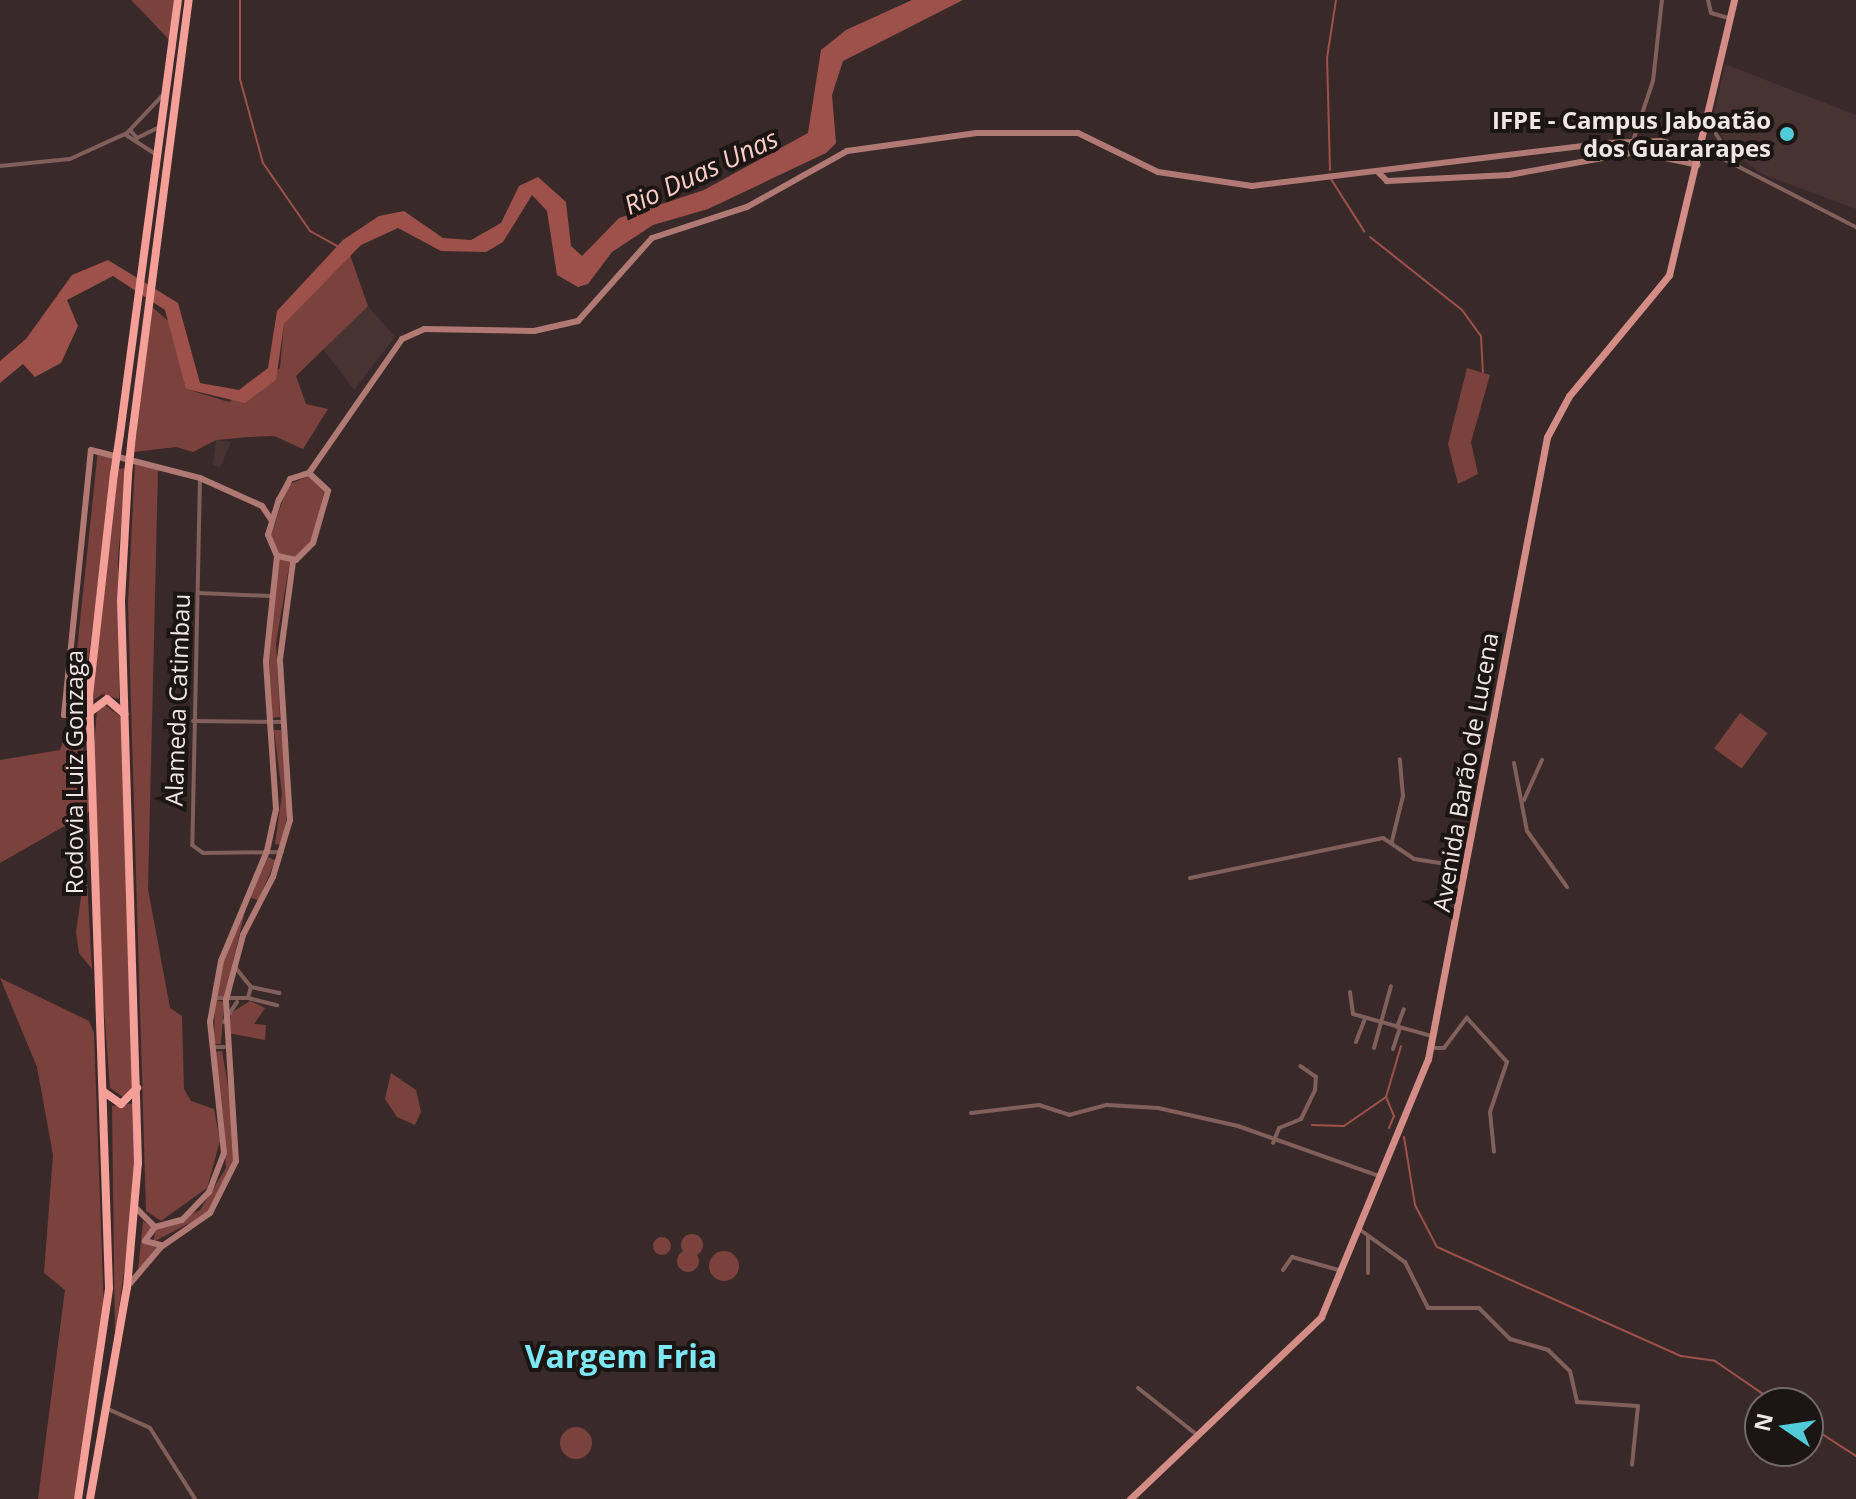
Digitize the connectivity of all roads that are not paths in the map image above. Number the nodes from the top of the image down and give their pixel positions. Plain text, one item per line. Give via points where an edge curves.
1 (178, 0) edge
2 (189, 0) edge
3 (1662, 0) edge
4 (1708, 0) edge
5 (1734, 0) edge
6 (1729, 18) junction
7 (166, 91) junction
8 (161, 125) junction
9 (130, 130) junction
10 (1716, 134) dead end
11 (123, 135) junction
12 (137, 138) junction
13 (1633, 141) junction
14 (1702, 150) junction
15 (1733, 159) junction
16 (157, 161) junction
17 (1698, 165) junction
18 (0, 166) edge
19 (1378, 172) junction
20 (1856, 227) edge
21 (140, 323) junction
22 (309, 473) junction
23 (200, 478) junction
24 (279, 500) junction
25 (262, 506) junction
26 (272, 521) junction
27 (277, 556) junction
28 (293, 561) junction
29 (198, 593) junction
30 (270, 596) junction
31 (89, 696) junction
32 (64, 715) junction
33 (125, 718) junction
34 (193, 721) junction
35 (90, 722) junction
36 (284, 722) junction
37 (270, 723) junction
38 (1400, 759) dead end
39 (1542, 760) dead end
40 (1514, 763) dead end
41 (1523, 802) junction
42 (1392, 841) junction
43 (267, 851) junction
44 (282, 852) junction
45 (1468, 867) junction
46 (1190, 878) dead end
47 (1567, 887) dead end
48 (245, 899) junction
49 (257, 906) junction
50 (233, 965) junction
51 (1391, 986) dead end
52 (251, 987) junction
53 (273, 992) junction
54 (1350, 992) dead end
55 (279, 993) dead end
56 (213, 997) junction
57 (248, 998) junction
58 (226, 1000) junction
59 (237, 1002) junction
60 (270, 1003) junction
61 (277, 1005) dead end
62 (1404, 1009) dead end
63 (1365, 1018) junction
64 (224, 1022) junction
65 (1381, 1023) junction
66 (1399, 1027) junction
67 (1435, 1037) junction
68 (1356, 1042) dead end
69 (211, 1047) junction
70 (224, 1047) junction
71 (1374, 1048) dead end
72 (1431, 1048) junction
73 (1393, 1049) dead end
74 (1300, 1066) dead end
75 (139, 1079) junction
76 (102, 1080) junction
77 (971, 1113) dead end
78 (1273, 1143) junction
79 (1494, 1152) dead end
80 (1379, 1176) junction
81 (136, 1208) junction
82 (155, 1227) junction
83 (1359, 1229) junction
84 (1368, 1236) junction
85 (165, 1244) junction
86 (1283, 1270) dead end
87 (1342, 1271) junction
88 (1368, 1273) dead end
89 (127, 1288) junction
90 (1138, 1388) dead end
91 (106, 1409) junction
92 (1196, 1434) junction
93 (1632, 1465) dead end
94 (78, 1499) edge
95 (90, 1499) edge
96 (195, 1499) edge
97 (1130, 1499) edge

1 - 7 highway, Rodovia Luiz Gonzaga
2 - 21 highway, Rodovia Luiz Gonzaga via 154,270
3 - 13 street via 1653,81
4 - 6 street via 1711,13
5 - 6 main road, Avenida Barão de Lucena
6 - 14 main road, Avenida Barão de Lucena
7 - 8 highway, Rodovia Luiz Gonzaga
7 - 9 street
8 - 12 street
8 - 16 highway, Rodovia Luiz Gonzaga
9 - 11 street
9 - 12 street
10 - 15 street
11 - 12 street
11 - 18 street via 61,162
12 - 16 street
13 - 14 main road
13 - 19 main road via 1386,164
14 - 15 street
14 - 17 main road, Avenida Barão de Lucena
15 - 20 street
16 - 21 highway, Rodovia Luiz Gonzaga
17 - 19 main road via 1636,152 1509,175 1387,181
17 - 45 main road, Avenida Barão de Lucena via 1663,288 1578,384 1547,437
19 - 22 main road via 1252,186 1193,181 1078,133 1031,131 847,151 747,207 652,238 578,321 534,331 424,329 402,339
21 - 31 highway, Rodovia Luiz Gonzaga, bridge via 114,474
21 - 33 highway, Rodovia Luiz Gonzaga, bridge via 121,566
22 - 24 main road via 290,479
22 - 28 main road via 325,483 327,498 310,549
23 - 25 main road
23 - 29 street, Alameda Catimbau
23 - 32 main road via 95,448 88,457 92,487
24 - 25 main road
24 - 26 main road
25 - 26 main road
26 - 27 main road via 268,535
27 - 28 main road
27 - 30 main road
28 - 36 main road via 282,615
29 - 30 street
29 - 34 street, Alameda Catimbau
30 - 37 main road
31 - 32 main road
31 - 35 highway, Rodovia Luiz Gonzaga
32 - 35 main road
33 - 35 highway via 107,699 92,707
33 - 75 highway, Rodovia Luiz Gonzaga
34 - 37 street
34 - 43 street, Alameda Catimbau via 194,850
35 - 76 highway, Rodovia Luiz Gonzaga
36 - 37 street
36 - 44 main road via 292,801
37 - 43 main road via 277,788
38 - 42 street via 1403,796
39 - 41 street
40 - 41 street
41 - 47 street via 1527,831
42 - 45 street via 1414,859
42 - 46 street via 1274,857
43 - 44 street
43 - 48 main road
44 - 49 main road
45 - 67 main road, Avenida Barão de Lucena
48 - 49 street
48 - 56 main road
49 - 50 main road
50 - 52 street
50 - 58 main road
51 - 65 street
52 - 53 street
52 - 57 street
53 - 55 street
53 - 60 street
54 - 63 street via 1351,1012
56 - 58 street
56 - 69 main road
57 - 59 street
57 - 60 street
58 - 59 street
58 - 64 main road
59 - 64 street
60 - 61 street
62 - 66 street
63 - 65 street
63 - 68 street
64 - 70 main road
65 - 66 street
65 - 71 street
66 - 67 street
66 - 73 street
67 - 72 main road, Avenida Barão de Lucena
69 - 70 street
69 - 82 main road via 224,1127 221,1167 197,1208
70 - 85 main road via 236,1161 210,1213
72 - 79 street via 1444,1048 1467,1018 1507,1062 1490,1112
72 - 80 main road, Avenida Barão de Lucena
74 - 78 street via 1316,1077 1315,1090 1301,1119 1279,1128
75 - 76 highway via 135,1095 121,1104 106,1097
75 - 81 highway, Rodovia Luiz Gonzaga
76 - 94 highway, Rodovia Luiz Gonzaga via 108,1309
77 - 78 street via 1039,1105 1069,1115 1107,1105 1158,1108 1238,1126
78 - 80 street
80 - 83 main road, Avenida Barão de Lucena
81 - 82 main road
81 - 89 highway, Rodovia Luiz Gonzaga
82 - 85 main road via 145,1241
83 - 84 street
83 - 87 main road, Avenida Barão de Lucena
84 - 88 street
84 - 93 street via 1405,1262 1428,1308 1479,1308 1510,1339 1548,1350 1570,1371 1577,1402 1638,1406
85 - 89 main road
86 - 87 street via 1292,1257
87 - 92 main road, Avenida Barão de Lucena via 1321,1317
89 - 91 highway, Rodovia Luiz Gonzaga
90 - 92 street
91 - 95 highway, Rodovia Luiz Gonzaga
91 - 96 street via 150,1428
92 - 97 main road, Avenida Barão de Lucena

